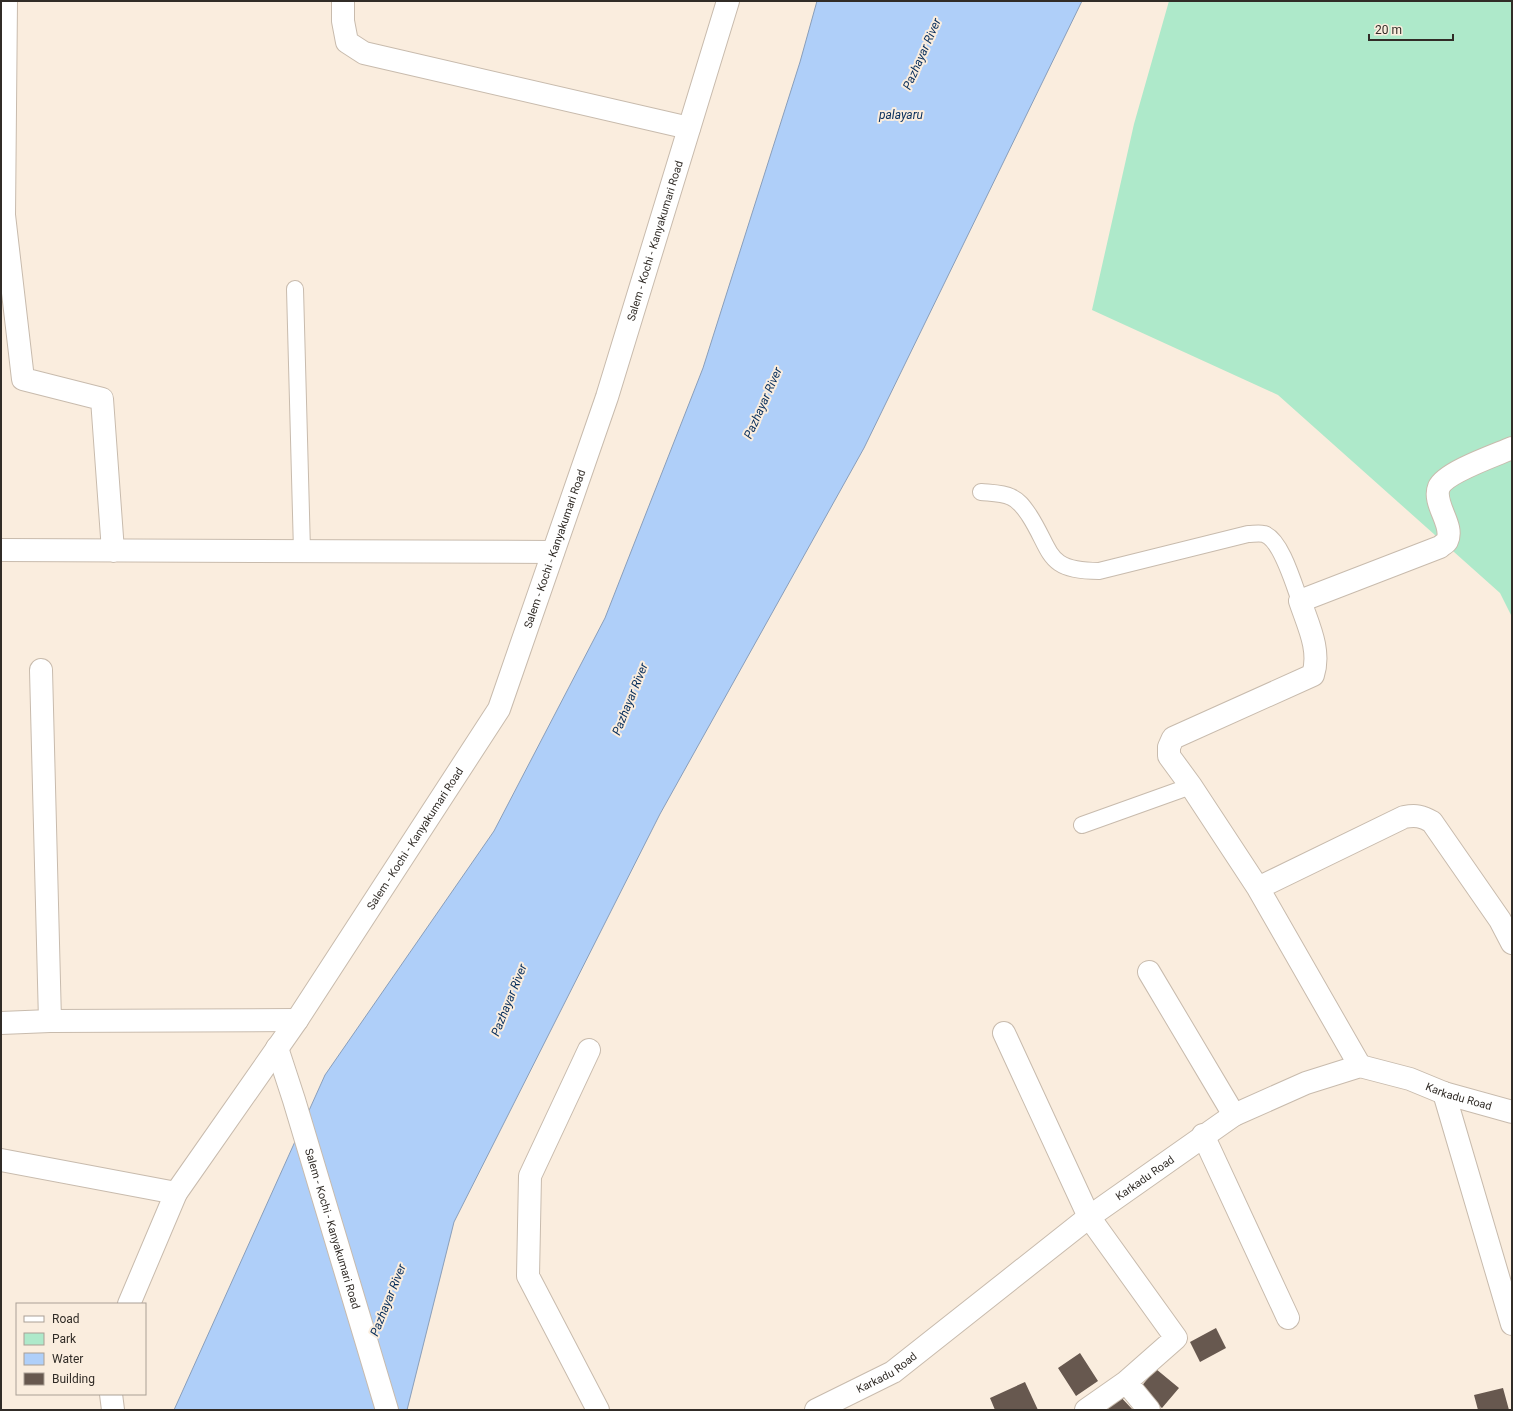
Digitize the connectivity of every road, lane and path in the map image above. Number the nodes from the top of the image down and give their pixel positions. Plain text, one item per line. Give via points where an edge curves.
1 (6, 1) edge
2 (343, 1) edge
3 (728, 1) edge
4 (689, 128) junction
5 (3, 215) edge
6 (296, 289) dead end
7 (1512, 448) edge
8 (981, 492) dead end
9 (1, 550) edge
10 (113, 551) junction
11 (302, 551) junction
12 (553, 552) junction
13 (1300, 601) junction
14 (41, 670) dead end
15 (1192, 786) junction
16 (1082, 825) dead end
17 (1258, 888) junction
18 (1512, 943) edge
19 (1149, 972) dead end
20 (296, 1020) junction
21 (50, 1021) junction
22 (1, 1023) edge
23 (1004, 1033) dead end
24 (277, 1048) junction
25 (589, 1050) dead end
26 (1360, 1066) junction
27 (1444, 1093) junction
28 (1512, 1112) edge
29 (1234, 1115) junction
30 (1203, 1136) junction
31 (1, 1160) edge
32 (176, 1193) junction
33 (1089, 1217) junction
34 (129, 1303) edge
35 (1288, 1318) dead end
36 (1512, 1324) edge
37 (1126, 1382) junction
38 (111, 1395) edge
39 (112, 1410) edge
40 (387, 1410) edge
41 (598, 1410) edge
42 (816, 1410) edge
43 (1086, 1410) edge
44 (1149, 1410) edge

1 - 5 street
2 - 4 street via 342,21 347,42 364,53
3 - 4 street, Salem - Kochi - Kanyakumari Road
4 - 12 street, Salem - Kochi - Kanyakumari Road via 607,397
5 - 10 street via 23,380 102,399
6 - 11 lane
7 - 13 street via 1457,471 1439,486 1438,496 1449,533 1447,541 1440,547
8 - 13 lane via 1011,497 1021,504 1033,521 1050,555 1064,567 1086,571 1100,571 1248,534 1263,534 1279,548
9 - 10 street
10 - 11 street
11 - 12 street
12 - 20 street, Salem - Kochi - Kanyakumari Road via 499,709
13 - 15 street via 1315,646 1316,665 1313,675 1173,738 1169,756
14 - 21 street
15 - 16 lane
15 - 17 street
17 - 18 street via 1404,817 1415,815 1432,822 1500,920
17 - 26 street
19 - 29 street
20 - 21 street
20 - 24 street, Salem - Kochi - Kanyakumari Road
21 - 22 street
23 - 33 street
24 - 32 street, Salem - Kochi - Kanyakumari Road
24 - 40 street, Salem - Kochi - Kanyakumari Road
25 - 41 street via 530,1176 528,1276
26 - 27 street, Karkadu Road via 1410,1079
26 - 29 street, Karkadu Road via 1306,1083
27 - 28 street, Karkadu Road
27 - 36 street
29 - 30 street, Karkadu Road
30 - 33 street, Karkadu Road
30 - 35 street
31 - 32 street
32 - 34 street, Salem - Kochi - Kanyakumari Road
33 - 37 street via 1176,1338
33 - 42 street, Karkadu Road via 893,1372
37 - 43 street
37 - 44 street
38 - 39 street

